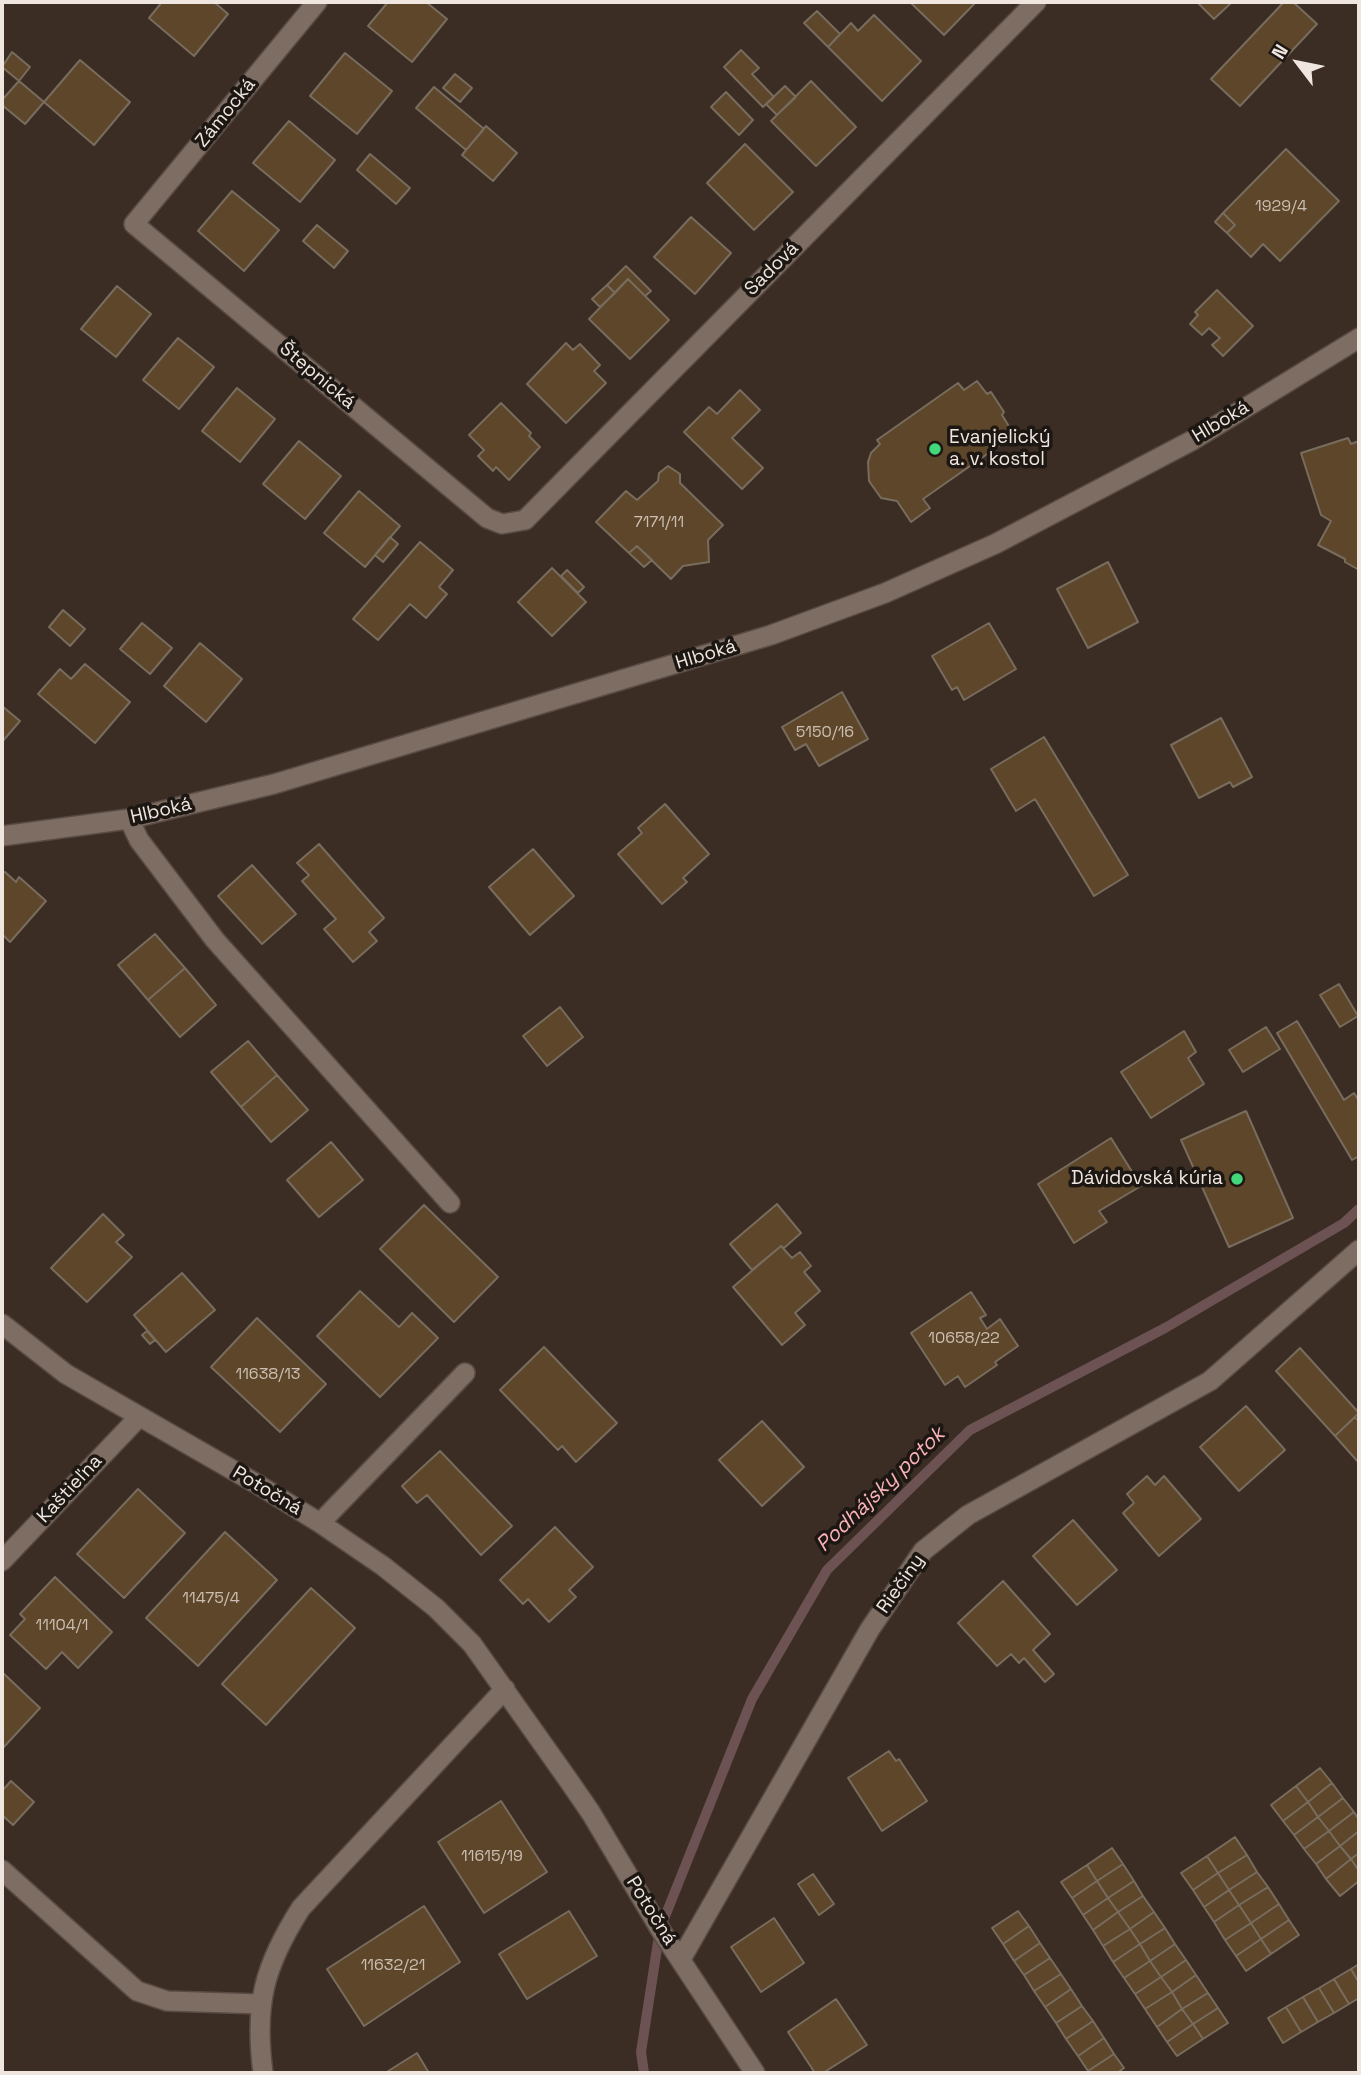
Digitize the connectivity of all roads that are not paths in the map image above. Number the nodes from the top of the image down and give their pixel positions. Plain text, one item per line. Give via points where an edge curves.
1 (317, 2) edge
2 (1036, 2) edge
3 (134, 224) joint
4 (1359, 338) edge
5 (502, 524) joint
6 (129, 819) junction
7 (2, 836) edge
8 (450, 1203) dead end
9 (1359, 1250) edge
10 (2, 1324) edge
11 (465, 1373) dead end
12 (139, 1416) junction
13 (320, 1523) junction
14 (2, 1561) edge
15 (505, 1689) junction
16 (2, 1870) edge
17 (681, 1959) junction
18 (260, 2004) junction
19 (263, 2073) edge
20 (755, 2073) edge

1 - 3 street, Zámocká
2 - 5 street, Sadová via 525,520
3 - 5 street, Štepnická via 487,518
4 - 6 street, Hlboká via 1193,440 995,544 885,593 771,635 568,697 274,784
6 - 7 street, Hlboká
6 - 8 street via 139,840 215,940
9 - 17 street, Riečiny via 1210,1381 968,1515 923,1551 870,1629
10 - 12 street, Potočná via 66,1374
11 - 13 street
12 - 13 street, Potočná
12 - 14 street, Kaštieľna
13 - 15 street, Potočná via 436,1608 472,1644
15 - 17 street, Potočná via 591,1813
15 - 18 street via 301,1908 281,1939
16 - 18 street via 137,1991 167,2001
17 - 20 street
18 - 19 street

